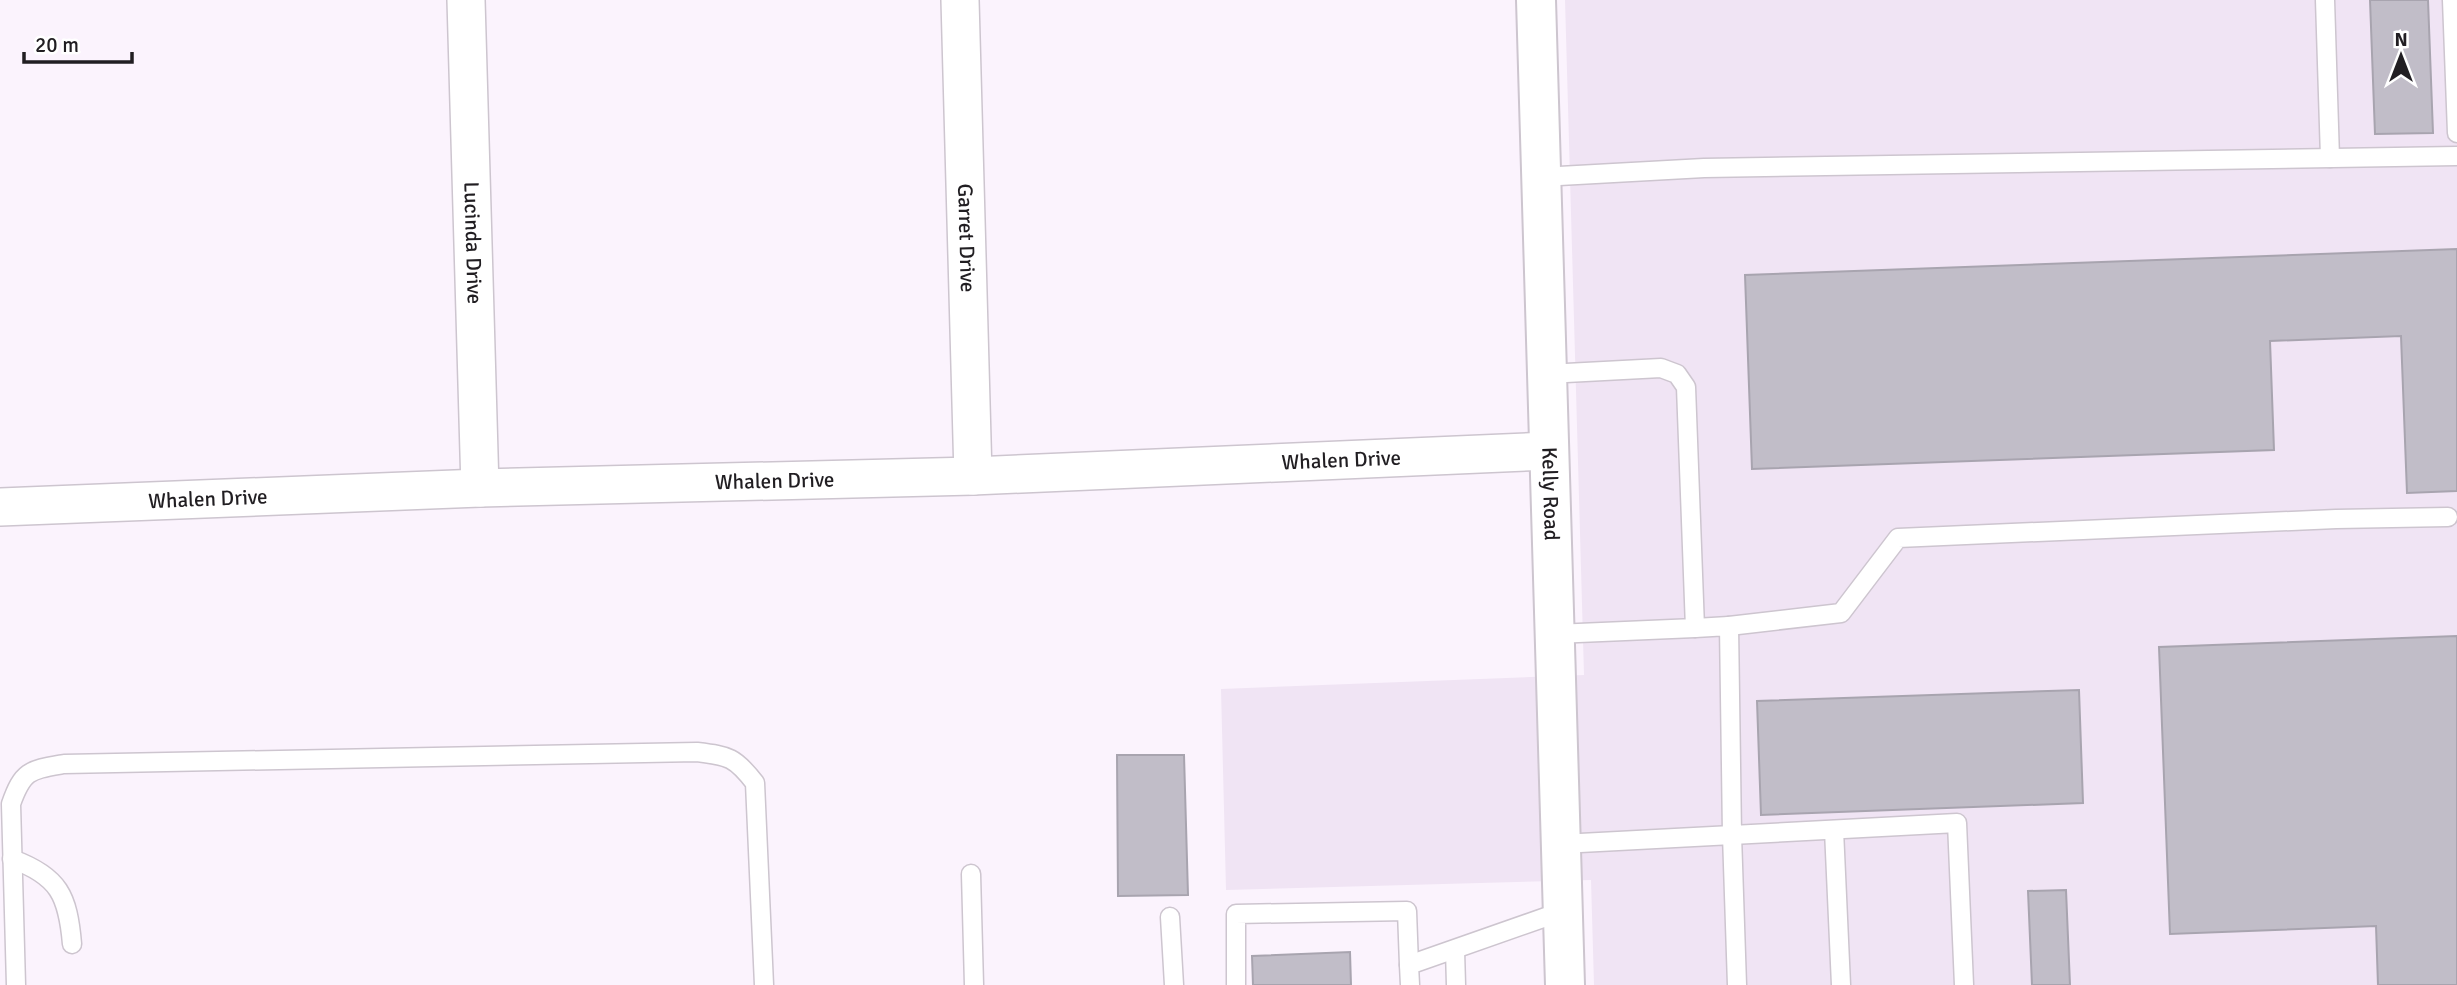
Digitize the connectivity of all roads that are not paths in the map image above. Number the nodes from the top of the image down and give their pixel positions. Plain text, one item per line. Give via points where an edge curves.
1 (466, 0) edge
2 (960, 0) edge
3 (1536, 0) edge
4 (2325, 0) edge
5 (2452, 0) edge
6 (2457, 133) edge
7 (2457, 156) edge
8 (2330, 158) junction
9 (1541, 177) junction
10 (1547, 374) junction
11 (1549, 451) junction
12 (973, 476) junction
13 (480, 488) junction
14 (0, 507) edge
15 (2448, 517) dead end
16 (1729, 626) junction
17 (1695, 628) junction
18 (1555, 634) junction
19 (8, 792) edge
20 (1834, 830) junction
21 (1732, 835) junction
22 (1561, 844) junction
23 (12, 859) junction
24 (971, 874) dead end
25 (7, 902) edge
26 (1563, 911) junction
27 (1170, 917) dead end
28 (72, 944) dead end
29 (1455, 950) junction
30 (1409, 965) junction
31 (16, 985) edge
32 (764, 985) edge
33 (974, 985) edge
34 (1174, 985) edge
35 (1236, 985) edge
36 (1410, 985) edge
37 (1456, 985) edge
38 (1565, 985) edge
39 (1737, 985) edge
40 (1842, 985) edge
41 (1964, 985) edge

1 - 13 street, Lucinda Drive
2 - 12 street, Garret Drive
3 - 9 street, Kelly Road
4 - 8 lane
5 - 6 lane
7 - 8 lane
8 - 9 lane via 1704,168
9 - 10 street, Kelly Road
10 - 11 street, Kelly Road
10 - 17 lane via 1661,368 1676,374 1686,387
11 - 12 street, Whalen Drive
11 - 18 street, Kelly Road
12 - 13 street, Whalen Drive
13 - 14 street, Whalen Drive
15 - 16 lane via 1898,538 1841,613
16 - 17 lane
16 - 21 lane
17 - 18 lane
18 - 22 street, Kelly Road
19 - 23 lane
19 - 32 lane via 38,769 64,764 697,752 727,756 743,766 755,783
20 - 21 lane
20 - 40 lane
20 - 41 lane via 1957,823
21 - 22 lane
21 - 39 lane
22 - 26 street, Kelly Road
23 - 25 lane
23 - 28 lane via 48,877 65,902
24 - 33 lane
25 - 31 lane
26 - 29 lane
26 - 38 street, Kelly Road
27 - 34 lane
29 - 30 lane
29 - 37 lane
30 - 35 lane via 1407,911 1236,914
30 - 36 lane

